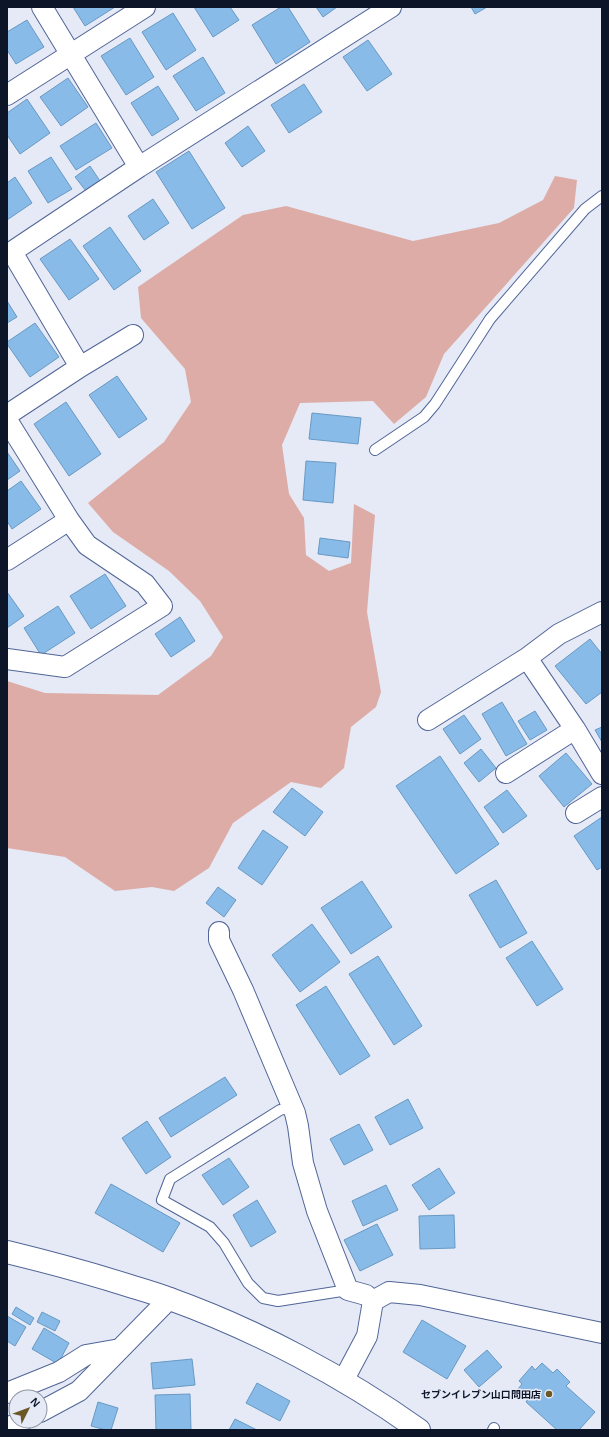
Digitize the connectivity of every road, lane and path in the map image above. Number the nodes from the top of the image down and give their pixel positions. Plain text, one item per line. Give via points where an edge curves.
1 (42, 7) edge
2 (145, 7) edge
3 (391, 7) edge
4 (71, 54) junction
5 (7, 95) edge
6 (138, 167) junction
7 (602, 196) edge
8 (9, 253) edge
9 (133, 335) dead end
10 (80, 367) junction
11 (7, 415) edge
12 (7, 420) edge
13 (375, 450) dead end
14 (69, 520) junction
15 (7, 560) edge
16 (602, 612) edge
17 (527, 658) junction
18 (7, 659) edge
19 (428, 720) dead end
20 (575, 730) junction
21 (506, 773) dead end
22 (602, 774) edge
23 (602, 797) edge
24 (576, 814) dead end
25 (219, 932) dead end
26 (292, 1106) junction
27 (7, 1252) edge
28 (348, 1290) junction
29 (170, 1298) junction
30 (373, 1301) junction
31 (602, 1333) edge
32 (120, 1350) junction
33 (343, 1381) junction
34 (7, 1393) edge
35 (48, 1408) edge
36 (419, 1430) edge

1 - 4 street
2 - 4 street
3 - 6 street
4 - 5 street
4 - 6 street
6 - 8 street
7 - 13 lane via 585,209 490,319 424,417
8 - 10 street
9 - 10 street
10 - 11 street
12 - 14 street
14 - 15 street
14 - 18 street via 87,545 145,584 162,606 65,667
16 - 17 street via 558,634
17 - 19 street
17 - 20 street
20 - 21 street
20 - 22 street
23 - 24 street
25 - 26 street via 219,940
26 - 28 street via 298,1126 303,1164 317,1211
26 - 28 lane via 280,1110 170,1179 162,1200 210,1227 224,1243 248,1283 263,1298 278,1301
27 - 29 street via 73,1268
28 - 30 street via 366,1295
29 - 32 street
29 - 33 street via 227,1322
30 - 31 street via 389,1292 420,1295
30 - 33 street via 367,1336
32 - 34 street via 86,1355 59,1372
32 - 35 street via 79,1391
33 - 36 street

